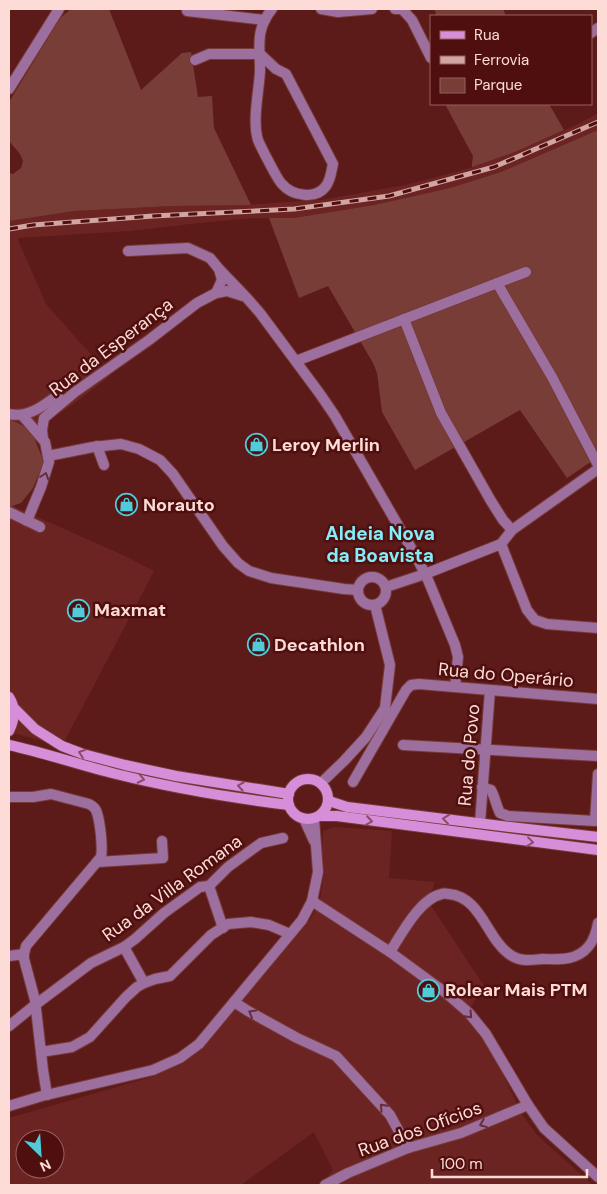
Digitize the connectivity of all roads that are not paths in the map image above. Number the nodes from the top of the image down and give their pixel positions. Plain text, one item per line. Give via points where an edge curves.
1 (59, 9) edge
2 (272, 9) edge
3 (321, 9) edge
4 (372, 9) edge
5 (395, 9) edge
6 (186, 11) dead end
7 (265, 20) junction
8 (260, 54) junction
9 (430, 56) edge
10 (195, 60) dead end
11 (9, 89) edge
12 (128, 251) dead end
13 (218, 268) junction
14 (526, 272) dead end
15 (497, 283) junction
16 (216, 293) junction
17 (246, 297) junction
18 (404, 319) junction
19 (296, 361) junction
20 (58, 396) dead end
21 (9, 414) edge
22 (22, 415) junction
23 (43, 439) junction
24 (97, 446) junction
25 (48, 456) junction
26 (104, 465) dead end
27 (598, 465) edge
28 (598, 469) edge
29 (9, 512) edge
30 (27, 522) junction
31 (9, 523) edge
32 (40, 528) dead end
33 (512, 530) junction
34 (501, 544) junction
35 (425, 574) junction
36 (386, 586) junction
37 (358, 590) junction
38 (375, 605) junction
39 (598, 628) edge
40 (455, 687) junction
41 (490, 690) junction
42 (9, 697) edge
43 (598, 699) edge
44 (14, 707) junction
45 (9, 731) edge
46 (9, 745) edge
47 (403, 745) dead end
48 (485, 750) junction
49 (598, 756) edge
50 (598, 774) edge
51 (353, 782) dead end
52 (321, 783) junction
53 (482, 787) junction
54 (289, 794) junction
55 (9, 797) edge
56 (329, 801) junction
57 (289, 805) junction
58 (313, 818) junction
59 (480, 823) junction
60 (598, 837) edge
61 (283, 838) dead end
62 (162, 841) dead end
63 (598, 850) edge
64 (97, 862) junction
65 (209, 886) junction
66 (312, 901) junction
67 (598, 923) edge
68 (223, 928) junction
69 (290, 934) junction
70 (124, 947) junction
71 (390, 952) junction
72 (24, 954) junction
73 (9, 956) edge
74 (144, 983) junction
75 (234, 1002) junction
76 (35, 1005) junction
77 (9, 1026) edge
78 (41, 1052) junction
79 (48, 1095) junction
80 (9, 1106) edge
81 (528, 1106) junction
82 (408, 1148) junction
83 (598, 1177) edge
84 (325, 1185) edge

1 - 11 street
2 - 7 street
3 - 4 street via 338,12
5 - 9 street via 402,9 412,20
6 - 7 street
7 - 8 street via 258,46
8 - 8 street via 258,140 281,184 294,193 316,193 325,188 333,164 286,74
8 - 10 street via 209,54
12 - 13 street via 188,248 210,258
13 - 16 street via 222,280
13 - 17 street
14 - 15 street
15 - 18 street
15 - 27 street
16 - 17 street via 227,291
16 - 23 street, Rua da Esperança via 197,303 44,418
17 - 19 street
18 - 19 street
18 - 33 street via 441,413 491,501
19 - 35 street via 334,416
20 - 22 street
21 - 22 street
22 - 23 street
23 - 25 street
24 - 25 street
24 - 26 street
24 - 37 street via 121,444 140,449 160,460 222,546 249,571 271,578
30 -> 25 street via 49,462
28 - 33 street
29 - 30 street
30 - 31 street
30 - 32 street
33 - 34 street
34 - 35 street
34 - 39 street via 527,610 535,620
35 - 36 street
35 - 40 street via 455,645 458,657
36 - 37 street via 380,579 370,577 362,581
36 - 38 street via 386,596
37 - 38 street via 363,602
38 - 52 street via 390,665 384,708 366,737
40 - 41 street, Rua do Operário
40 - 51 street, Rua do Operário via 411,685
41 - 43 street, Rua do Operário
41 - 48 street, Rua do Povo
42 - 44 main road
44 - 45 main road via 14,721
54 -> 44 main road via 176,776 83,754 62,746 35,729
46 -> 57 main road via 136,778
47 - 48 street
48 - 49 street
48 - 53 street, Rua do Povo
50 - 53 street via 595,820 508,816 500,812 491,790
52 - 54 main road via 302,780
52 - 56 main road
53 - 59 street, Rua do Povo
54 - 57 main road
55 - 64 street via 51,794 94,807 102,850
56 - 58 main road via 326,810
59 -> 56 main road
57 - 58 main road via 293,813
58 -> 63 main road via 337,816
58 - 66 street via 318,872
59 - 60 main road
61 - 65 street, Rua da Villa Romana via 262,843 228,867
62 - 64 street via 163,858
64 - 72 street via 26,946
65 - 68 street
65 - 70 street, Rua da Villa Romana via 200,887
66 - 69 street
66 - 71 street
67 - 71 street via 591,945 580,954 569,958 522,960 501,947 471,903 456,895 442,894 428,900 418,910
68 - 69 street via 228,924 251,922 269,924
68 - 74 street via 211,935 170,976
69 - 75 street
70 - 74 street
70 - 76 street, Rua da Villa Romana via 91,963
71 -> 81 street via 446,992 469,1013 486,1034
72 - 73 street
72 - 76 street
74 - 78 street via 126,997 90,1037 72,1046
75 - 79 street via 199,1044 180,1058 153,1070
82 -> 75 street via 390,1115 336,1056
76 - 77 street, Rua da Villa Romana
76 - 78 street
78 - 79 street
79 - 80 street
81 -> 82 street, Rua dos Ofícios via 461,1133
81 - 83 street via 544,1128
82 - 84 street, Rua dos Ofícios

